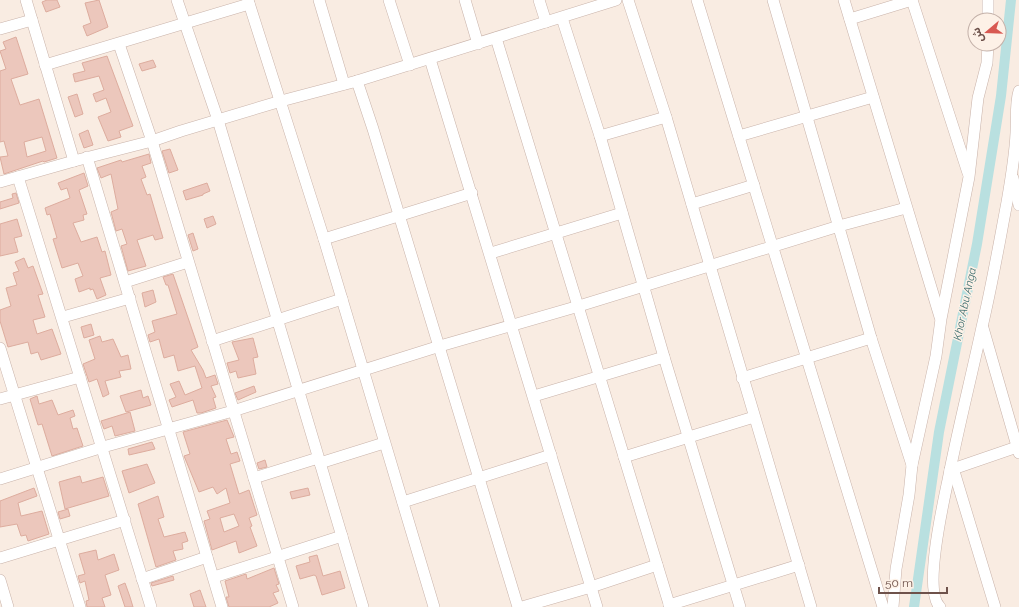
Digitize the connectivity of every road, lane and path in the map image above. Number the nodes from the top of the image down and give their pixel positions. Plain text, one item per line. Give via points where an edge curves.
1 (177, 0) edge
2 (319, 0) edge
3 (389, 0) edge
4 (465, 0) edge
5 (539, 0) edge
6 (628, 0) edge
7 (698, 0) edge
8 (773, 0) edge
9 (844, 0) edge
10 (912, 0) edge
11 (988, 0) edge
12 (30, 1) edge
13 (613, 1) edge
14 (249, 2) edge
15 (988, 12) edge
16 (562, 18) junction
17 (850, 19) junction
18 (32, 20) junction
19 (546, 22) junction
20 (186, 24) junction
21 (0, 29) edge
22 (496, 38) junction
23 (119, 44) junction
24 (478, 44) junction
25 (988, 52) edge
26 (430, 59) junction
27 (45, 65) junction
28 (410, 65) junction
29 (357, 82) junction
30 (344, 84) junction
31 (1019, 91) edge
32 (873, 97) junction
33 (281, 101) junction
34 (806, 116) junction
35 (666, 117) junction
36 (218, 120) junction
37 (600, 136) junction
38 (739, 136) junction
39 (152, 142) junction
40 (87, 157) junction
41 (74, 161) junction
42 (1015, 173) edge
43 (18, 177) junction
44 (969, 177) junction
45 (0, 182) edge
46 (754, 185) junction
47 (472, 193) junction
48 (692, 204) junction
49 (1019, 205) edge
50 (906, 208) junction
51 (622, 213) junction
52 (399, 216) junction
53 (839, 226) junction
54 (557, 234) junction
55 (324, 239) junction
56 (773, 246) junction
57 (491, 254) junction
58 (188, 262) junction
59 (710, 266) junction
60 (125, 282) junction
61 (644, 287) junction
62 (130, 298) junction
63 (342, 299) junction
64 (579, 306) junction
65 (63, 317) junction
66 (278, 319) junction
67 (941, 319) junction
68 (512, 325) junction
69 (982, 327) junction
70 (871, 338) junction
71 (212, 342) junction
72 (440, 346) junction
73 (0, 348) edge
74 (664, 357) junction
75 (808, 359) junction
76 (363, 371) junction
77 (80, 377) junction
78 (600, 377) junction
79 (742, 378) junction
80 (299, 390) junction
81 (13, 395) junction
82 (534, 396) junction
83 (0, 399) edge
84 (233, 411) junction
85 (754, 417) junction
86 (168, 429) junction
87 (688, 437) junction
88 (384, 443) junction
89 (103, 447) junction
90 (1018, 450) edge
91 (551, 455) junction
92 (624, 457) junction
93 (319, 460) junction
94 (912, 465) junction
95 (37, 468) junction
96 (952, 469) junction
97 (479, 477) junction
98 (254, 478) junction
99 (0, 479) edge
100 (403, 502) junction
101 (125, 520) junction
102 (342, 536) junction
103 (59, 540) junction
104 (207, 557) junction
105 (278, 557) junction
106 (0, 558) edge
107 (799, 565) junction
108 (657, 566) junction
109 (214, 577) junction
110 (142, 579) junction
111 (0, 580) edge
112 (733, 585) junction
113 (591, 587) junction
114 (516, 606) edge
115 (669, 606) edge
116 (8, 607) edge
117 (80, 607) edge
118 (151, 607) edge
119 (222, 607) edge
120 (293, 607) edge
121 (363, 607) edge
122 (434, 607) edge
123 (597, 607) edge
124 (740, 607) edge
125 (811, 607) edge
126 (883, 607) edge
127 (893, 607) edge
128 (940, 607) edge
129 (995, 607) edge

1 - 20 street
2 - 30 street
3 - 28 street
4 - 24 street
5 - 19 street
6 - 35 street
7 - 38 street
8 - 34 street
9 - 17 street
10 - 17 street
10 - 44 street
11 - 15 street
12 - 18 street
13 - 16 street
14 - 20 street
14 - 33 street
16 - 19 street
16 - 37 street
17 - 32 street
18 - 21 street
18 - 27 street
19 - 22 street
20 - 23 street
20 - 36 street
22 - 24 street
22 - 54 street
23 - 27 street
23 - 39 street
24 - 26 street
25 - 44 street via 988,63 978,98
26 - 28 street
26 - 47 street
27 - 41 street
28 - 29 street
29 - 30 street
29 - 52 street
30 - 33 street
31 - 42 street
32 - 34 street
32 - 50 street
33 - 36 street
33 - 55 street
34 - 38 street
34 - 53 street
35 - 37 street
35 - 48 street
36 - 39 street
36 - 66 street
37 - 51 street
38 - 46 street
39 - 40 street
39 - 58 street
40 - 41 street
40 - 60 street
41 - 43 street
42 - 49 street
42 - 69 street
43 - 45 street
43 - 65 street
44 - 67 street
46 - 48 street
46 - 56 street
47 - 52 street
47 - 57 street
48 - 59 street
50 - 53 street
50 - 67 street
51 - 54 street
51 - 61 street
52 - 55 street
52 - 72 street
53 - 56 street
53 - 70 street
54 - 57 street
54 - 64 street
55 - 63 street
56 - 59 street
56 - 75 street
57 - 68 street
58 - 60 street
58 - 71 street
59 - 61 street
59 - 79 street
60 - 62 street
61 - 64 street
61 - 74 street
62 - 65 street
62 - 86 street
63 - 66 street
63 - 76 street
64 - 68 street
64 - 78 street
65 - 77 street
66 - 71 street
66 - 80 street
67 - 94 street via 936,356
68 - 72 street
68 - 82 street
69 - 90 street
69 - 96 street
70 - 75 street
70 - 94 street
71 - 84 street
72 - 76 street
72 - 97 street
73 - 81 street
74 - 78 street
74 - 87 street
75 - 79 street
75 - 126 street
76 - 80 street
76 - 88 street
77 - 81 street
77 - 89 street
78 - 82 street
78 - 92 street
79 - 85 street
80 - 84 street
80 - 93 street
81 - 83 street
81 - 95 street
82 - 91 street
84 - 86 street
84 - 98 street
85 - 87 street
85 - 107 street
86 - 89 street
86 - 104 street
87 - 92 street
87 - 112 street
88 - 93 street
88 - 100 street
89 - 95 street
89 - 101 street
90 - 96 street
91 - 97 street
91 - 113 street
92 - 108 street
93 - 98 street
93 - 102 street
94 - 127 street via 896,569
95 - 99 street
95 - 103 street
96 - 128 street via 937,536 933,577 932,590
96 - 129 street
97 - 100 street
97 - 114 street
98 - 105 street
100 - 122 street
101 - 103 street
101 - 110 street
102 - 105 street
102 - 121 street
103 - 106 street
103 - 117 street
104 - 109 street
104 - 110 street
105 - 109 street
105 - 120 street
107 - 112 street
107 - 125 street
108 - 113 street
108 - 115 street
109 - 119 street
110 - 118 street
111 - 116 street
112 - 115 street
112 - 124 street
113 - 114 street
113 - 123 street

